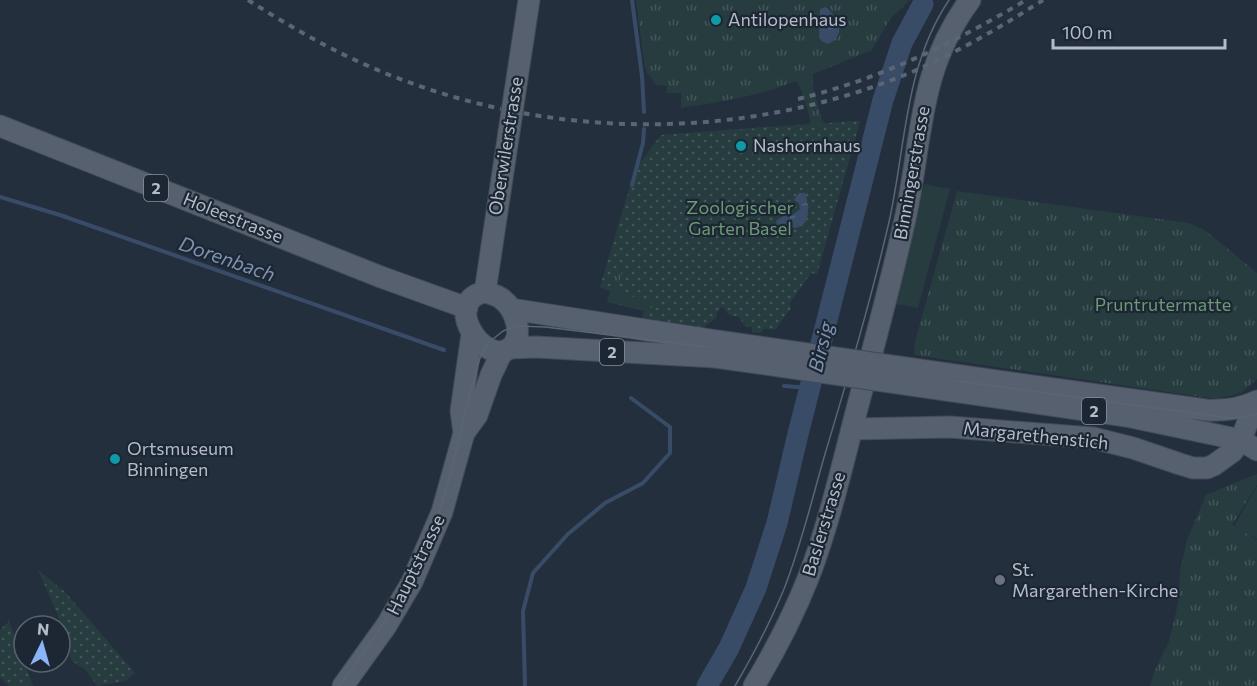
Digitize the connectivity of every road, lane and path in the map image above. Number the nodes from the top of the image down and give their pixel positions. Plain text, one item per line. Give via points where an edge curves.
1 (529, 0) edge
2 (970, 0) edge
3 (0, 126) edge
4 (485, 292) junction
5 (467, 308) junction
6 (511, 309) junction
7 (472, 334) junction
8 (716, 349) junction
9 (506, 350) junction
10 (872, 353) joint
11 (947, 382) junction
12 (1257, 403) edge
13 (852, 429) junction
14 (464, 433) junction
15 (1252, 441) edge
16 (343, 686) edge
17 (754, 686) edge

1 - 4 main road, Oberwilerstrasse, bridge
2 - 10 main road, Binningerstrasse via 948,34 930,80 906,215
3 - 5 main road, Holeestrasse / 2 via 381,278
4 - 5 main road via 470,300
4 - 6 main road via 499,297
5 - 7 main road via 467,324
6 - 8 main road, 2
6 - 9 main road via 517,333
7 - 9 main road via 486,346
7 - 14 main road, Hauptstrasse via 461,411
8 - 9 main road, 2
8 - 11 main road, 2, bridge
9 - 14 main road, Hauptstrasse via 491,375 477,415
10 - 13 main road, Baslerstrasse
11 - 12 main road, 2 via 1206,410 1221,411
11 - 15 main road, 2
12 - 15 main road via 1250,416
13 - 15 main road, Margarethenstich via 950,427 1093,438 1193,468 1214,465
13 - 17 main road, Baslerstrasse via 809,575
14 - 16 main road, Hauptstrasse via 442,512 411,582 386,626

